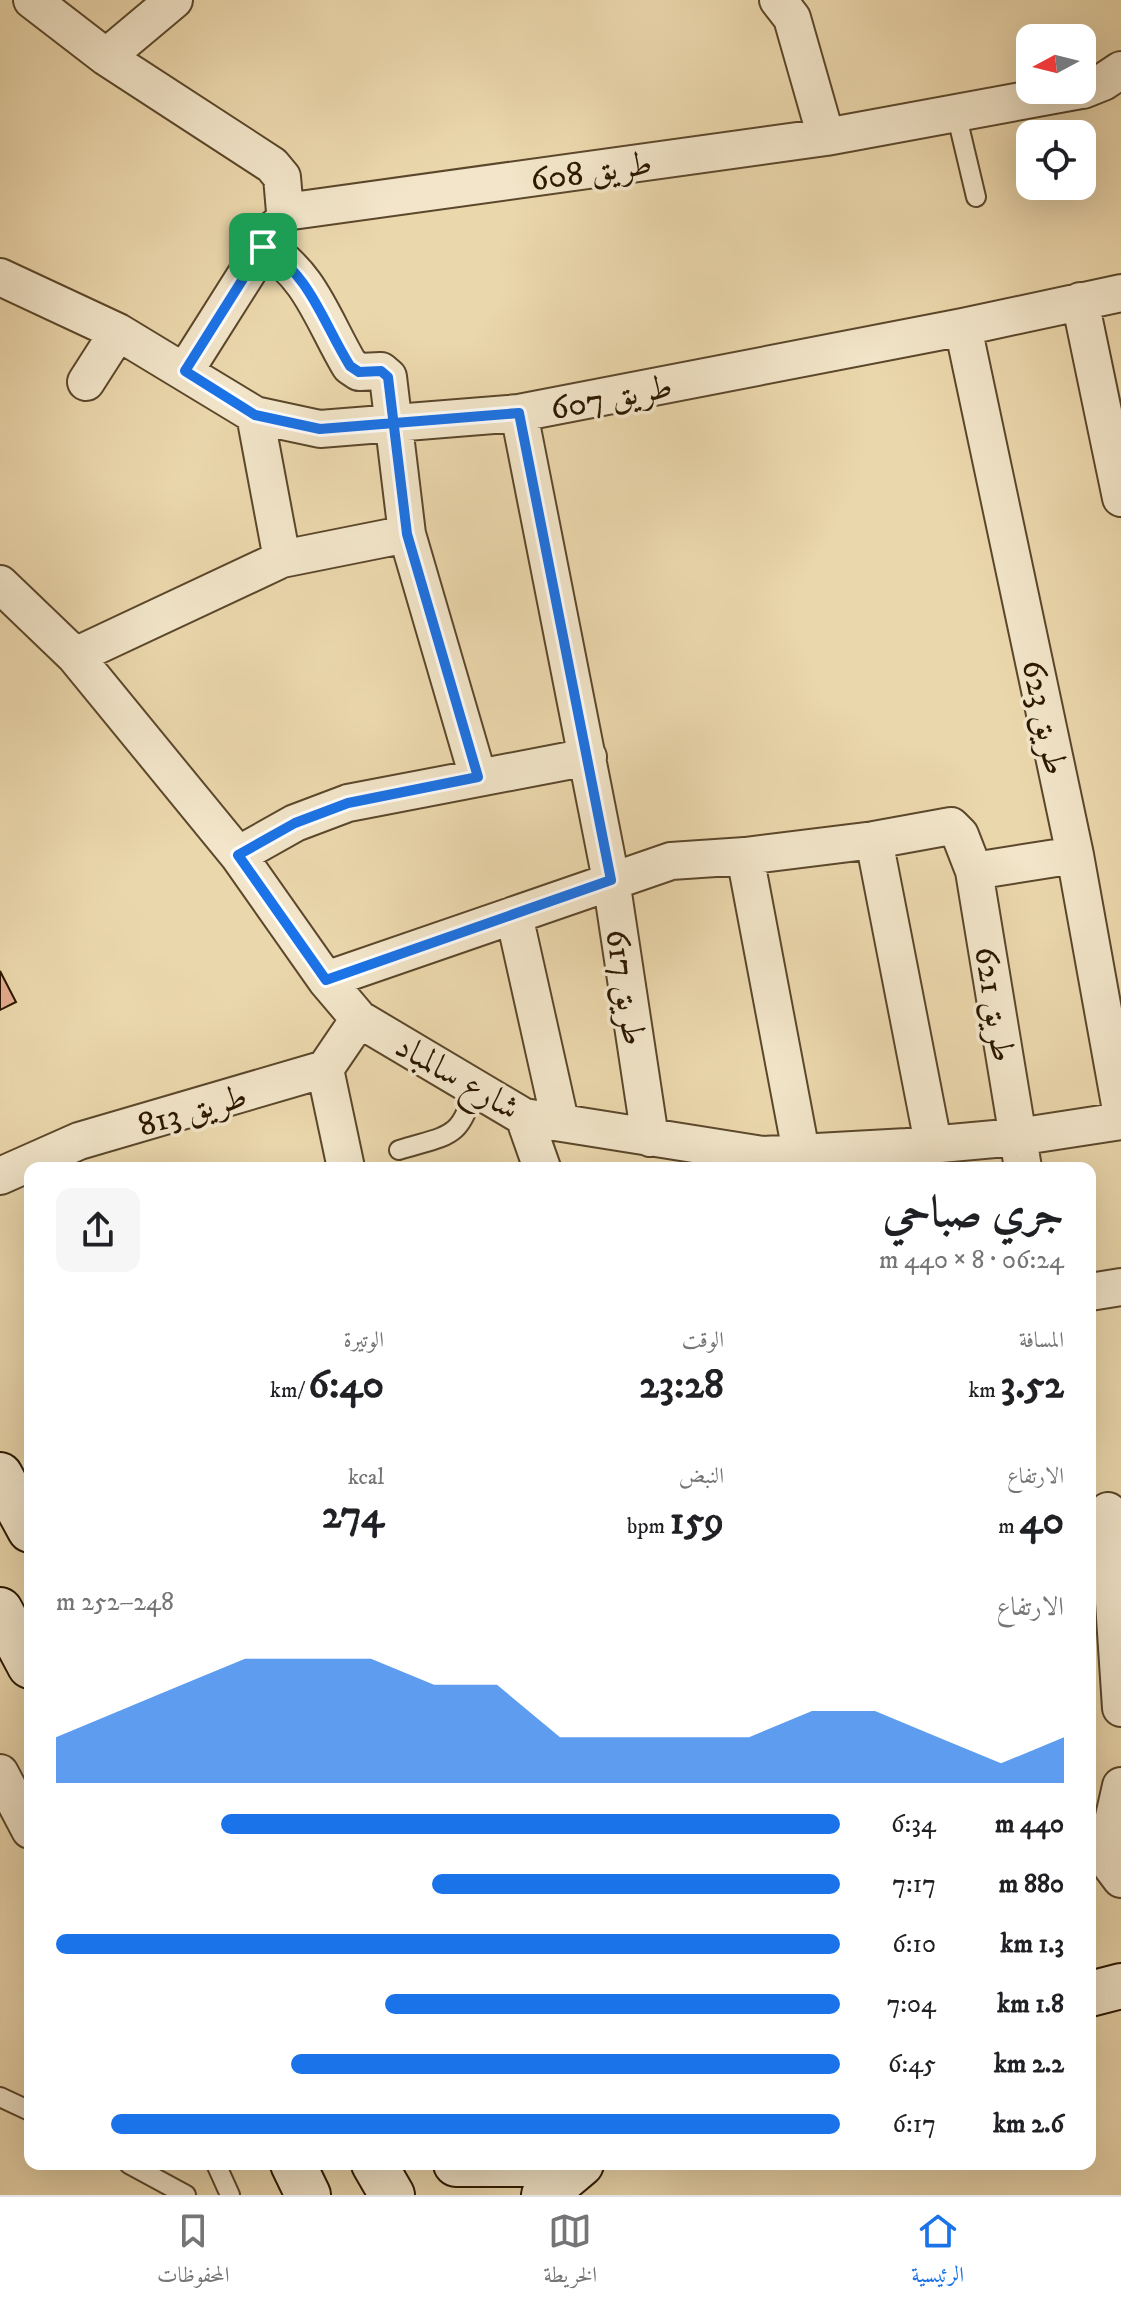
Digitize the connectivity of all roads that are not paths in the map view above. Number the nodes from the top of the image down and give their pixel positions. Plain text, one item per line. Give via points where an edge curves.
1 (32, 0) edge
2 (174, 0) edge
3 (778, 0) edge
4 (106, 57) junction
5 (1121, 70) edge
6 (1096, 85) edge
7 (1121, 85) edge
8 (1096, 88) edge
9 (1016, 102) edge
10 (956, 113) junction
11 (826, 137) junction
12 (976, 197) dead end
13 (285, 212) junction
14 (263, 247) junction
15 (3, 287) edge
16 (1121, 293) edge
17 (1080, 301) junction
18 (963, 327) junction
19 (118, 332) junction
20 (185, 371) junction
21 (86, 382) dead end
22 (519, 413) junction
23 (255, 415) junction
24 (393, 425) junction
25 (1121, 498) edge
26 (407, 534) junction
27 (282, 559) junction
28 (0, 584) edge
29 (75, 656) junction
30 (588, 757) junction
31 (478, 777) junction
32 (874, 840) junction
33 (238, 855) junction
34 (1075, 855) junction
35 (745, 856) junction
36 (974, 871) junction
37 (611, 880) junction
38 (514, 915) junction
39 (326, 980) junction
40 (359, 1019) junction
41 (325, 1069) junction
42 (474, 1087) junction
43 (1121, 1110) edge
44 (524, 1117) junction
45 (560, 1121) junction
46 (1121, 1121) edge
47 (650, 1138) junction
48 (399, 1150) dead end
49 (1020, 1152) edge
50 (917, 1153) edge
51 (84, 1155) edge
52 (803, 1160) edge
53 (56, 1162) edge
54 (345, 1162) edge
55 (540, 1162) edge
56 (24, 1170) edge
57 (1, 1176) edge
58 (1121, 1287) edge
59 (1096, 1291) edge
60 (0, 1475) edge
61 (1106, 1511) edge
62 (24, 1519) edge
63 (0, 1610) edge
64 (24, 1655) edge
65 (1121, 1708) edge
66 (0, 1776) edge
67 (1121, 1786) edge
68 (24, 1819) edge
69 (1121, 1879) edge
70 (1121, 1986) edge
71 (1096, 1992) edge
72 (0, 2097) edge
73 (24, 2108) edge
74 (140, 2170) edge
75 (219, 2170) edge
76 (296, 2170) edge
77 (377, 2170) edge
78 (574, 2170) edge
79 (186, 2195) edge
80 (230, 2195) edge
81 (308, 2195) edge
82 (392, 2195) edge
83 (544, 2195) edge

1 - 4 street
2 - 4 street
3 - 11 street via 792,18
4 - 13 street via 272,165 282,177
5 - 6 street, طريق 608
7 - 8 street, طريق 608
9 - 10 street, طريق 608
10 - 11 street, طريق 608
10 - 12 lane
11 - 13 street, طريق 608
13 - 14 street
14 - 20 street
14 - 24 street via 298,273 350,366 388,377
15 - 19 street, طريق 607
16 - 17 street, طريق 607
17 - 18 street, طريق 607
17 - 25 street
18 - 22 street, طريق 607
18 - 34 street, طريق 623
19 - 20 street, طريق 607
19 - 21 street
20 - 23 street, طريق 607
22 - 24 street, طريق 607
22 - 30 street, طريق 617
23 - 24 street, طريق 607 via 320,429
23 - 27 street
24 - 26 street
26 - 27 street
26 - 31 street
27 - 29 street
28 - 29 street, شارع سالمباد
29 - 33 street, شارع سالمباد
30 - 31 street
30 - 37 street, طريق 617
31 - 33 street via 348,803 295,823
32 - 35 street
32 - 36 street, طريق 621 via 951,826
32 - 50 street
33 - 39 street, شارع سالمباد
34 - 36 street
34 - 43 street, طريق 623
35 - 37 street via 671,861
35 - 52 street
36 - 49 street, طريق 621
37 - 38 street
37 - 47 street, طريق 617
38 - 39 street
38 - 45 street
39 - 40 street, شارع سالمباد
40 - 41 street
40 - 42 street, شارع سالمباد
41 - 51 street, طريق 813
41 - 54 street
42 - 44 street, شارع سالمباد
42 - 48 lane via 468,1113 452,1134
44 - 45 street, شارع سالمباد
44 - 55 street
45 - 47 street, شارع سالمباد
46 - 49 street, شارع سالمباد
47 - 52 street, شارع سالمباد
49 - 50 street, شارع سالمباد
50 - 52 street, شارع سالمباد
51 - 53 street, طريق 813
56 - 57 street, طريق 813
58 - 59 street
60 - 62 street
61 - 65 street
63 - 64 street
66 - 68 street
67 - 69 street via 1106,1852
70 - 71 street
72 - 73 lane
74 - 79 lane
75 - 80 lane
76 - 81 street
77 - 82 street
78 - 83 street

